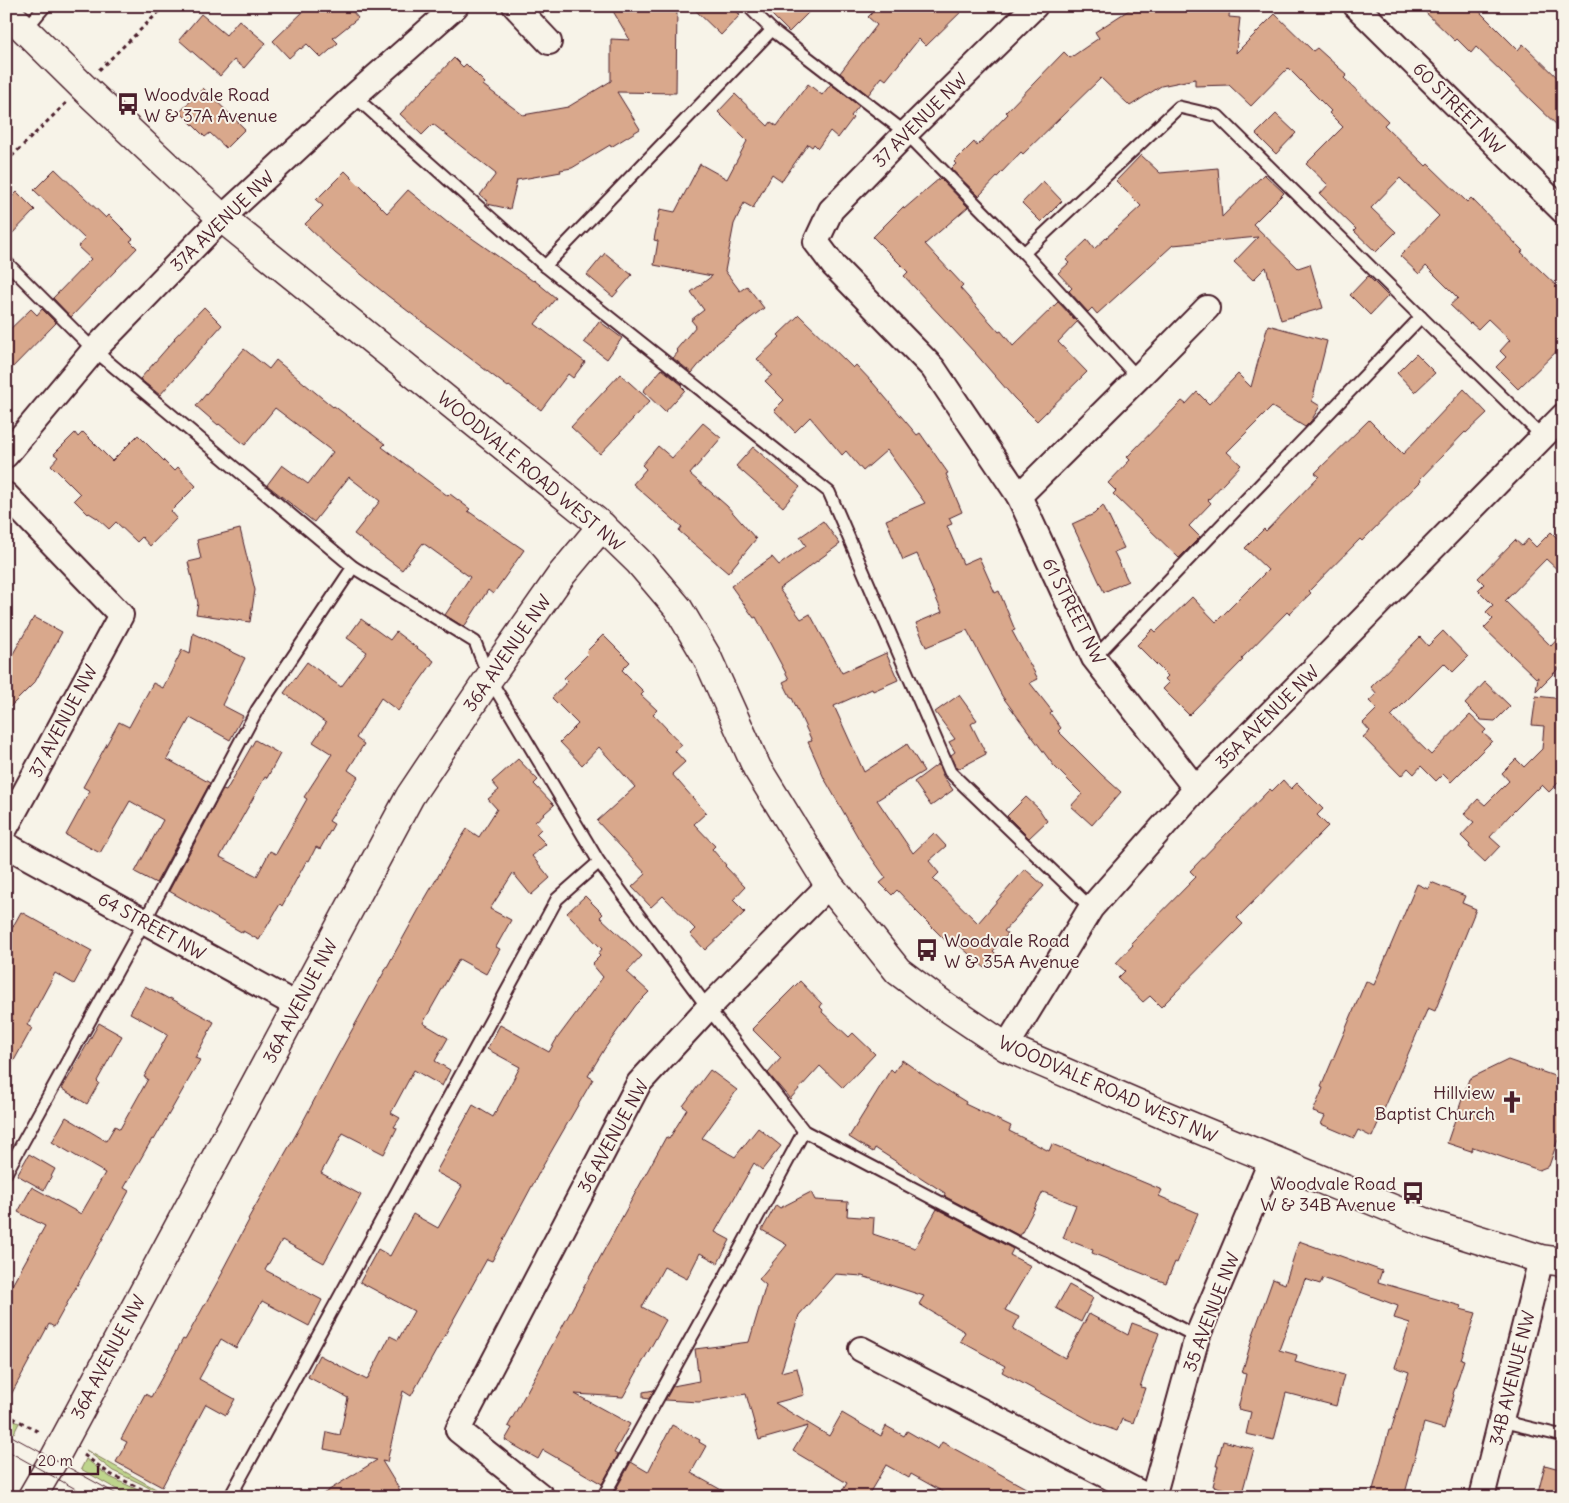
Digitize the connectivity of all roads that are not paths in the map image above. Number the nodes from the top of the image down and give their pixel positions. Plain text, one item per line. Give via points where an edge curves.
1 (45, 6) edge
2 (456, 6) edge
3 (516, 6) edge
4 (748, 6) edge
5 (1035, 6) edge
6 (1356, 6) edge
7 (16, 20) edge
8 (772, 30) junction
9 (548, 42) dead end
10 (354, 96) junction
11 (906, 133) junction
12 (1563, 211) edge
13 (222, 218) junction
14 (816, 242) joint
15 (1024, 253) junction
16 (6, 262) edge
17 (546, 266) junction
18 (1207, 308) dead end
19 (1421, 317) junction
20 (94, 350) junction
21 (1138, 378) junction
22 (1563, 416) edge
23 (1543, 437) junction
24 (6, 455) edge
25 (6, 494) edge
26 (1018, 496) junction
27 (602, 526) junction
28 (353, 567) junction
29 (1094, 658) junction
30 (489, 678) junction
31 (1196, 789) junction
32 (6, 827) edge
33 (6, 845) edge
34 (599, 862) junction
35 (829, 884) junction
36 (1091, 908) junction
37 (144, 922) junction
38 (298, 1006) junction
39 (708, 1008) junction
40 (1006, 1047) junction
41 (804, 1130) junction
42 (1272, 1159) junction
43 (6, 1173) edge
44 (1552, 1260) edge
45 (1197, 1338) junction
46 (861, 1349) dead end
47 (1501, 1421) junction
48 (1563, 1436) edge
49 (32, 1497) edge
50 (230, 1497) edge
51 (542, 1497) edge
52 (603, 1497) edge
53 (1148, 1497) edge
54 (1153, 1497) edge
55 (1482, 1497) edge

1 - 7 lane
2 - 10 street, 37A AVENUE NW
3 - 9 street
4 - 8 lane
5 - 11 street, 37 AVENUE NW
6 - 12 street, 60 STREET NW
7 - 13 street, WOODVALE ROAD WEST NW
8 - 11 lane
8 - 17 lane
10 - 13 street, 37A AVENUE NW
10 - 17 lane
11 - 14 street, 37 AVENUE NW via 831,210
11 - 15 lane
13 - 20 street, 37A AVENUE NW
13 - 27 street, WOODVALE ROAD WEST NW
14 - 26 street, 61 STREET NW via 834,266 933,368
15 - 19 lane via 1179,107 1218,116
15 - 21 lane
16 - 20 lane
17 - 36 lane via 829,492 950,772
18 - 21 street
19 - 23 lane
19 - 29 lane
20 - 24 street, 37A AVENUE NW
20 - 28 lane
21 - 26 street
22 - 23 street, 35A AVENUE NW
23 - 31 street, 35A AVENUE NW
25 - 32 street, 37 AVENUE NW via 121,615
26 - 29 street, 61 STREET NW
27 - 30 street, 36A AVENUE NW via 562,574
27 - 35 street, WOODVALE ROAD WEST NW via 639,562 678,608 707,657 757,768
28 - 30 lane via 475,642
28 - 37 lane via 257,710
29 - 31 street, 61 STREET NW
30 - 34 lane
30 - 38 street, 36A AVENUE NW via 410,796
31 - 36 street, 35A AVENUE NW
33 - 37 street, 64 STREET NW
34 - 39 lane
34 - 50 lane via 557,899
35 - 39 street, 36 AVENUE NW
35 - 40 street, WOODVALE ROAD WEST NW via 898,970
36 - 40 street, 35A AVENUE NW
37 - 38 street, 64 STREET NW
37 - 43 lane
38 - 49 street, 36A AVENUE NW
39 - 41 lane
39 - 51 street, 36 AVENUE NW via 639,1083 458,1430
40 - 42 street, WOODVALE ROAD WEST NW
41 - 45 lane
41 - 52 lane
42 - 44 street, WOODVALE ROAD WEST NW via 1432,1225
42 - 45 street, 35 AVENUE NW
44 - 47 street, 34B AVENUE NW
45 - 54 street, 35 AVENUE NW
46 - 53 street
47 - 48 lane
47 - 55 street, 34B AVENUE NW

